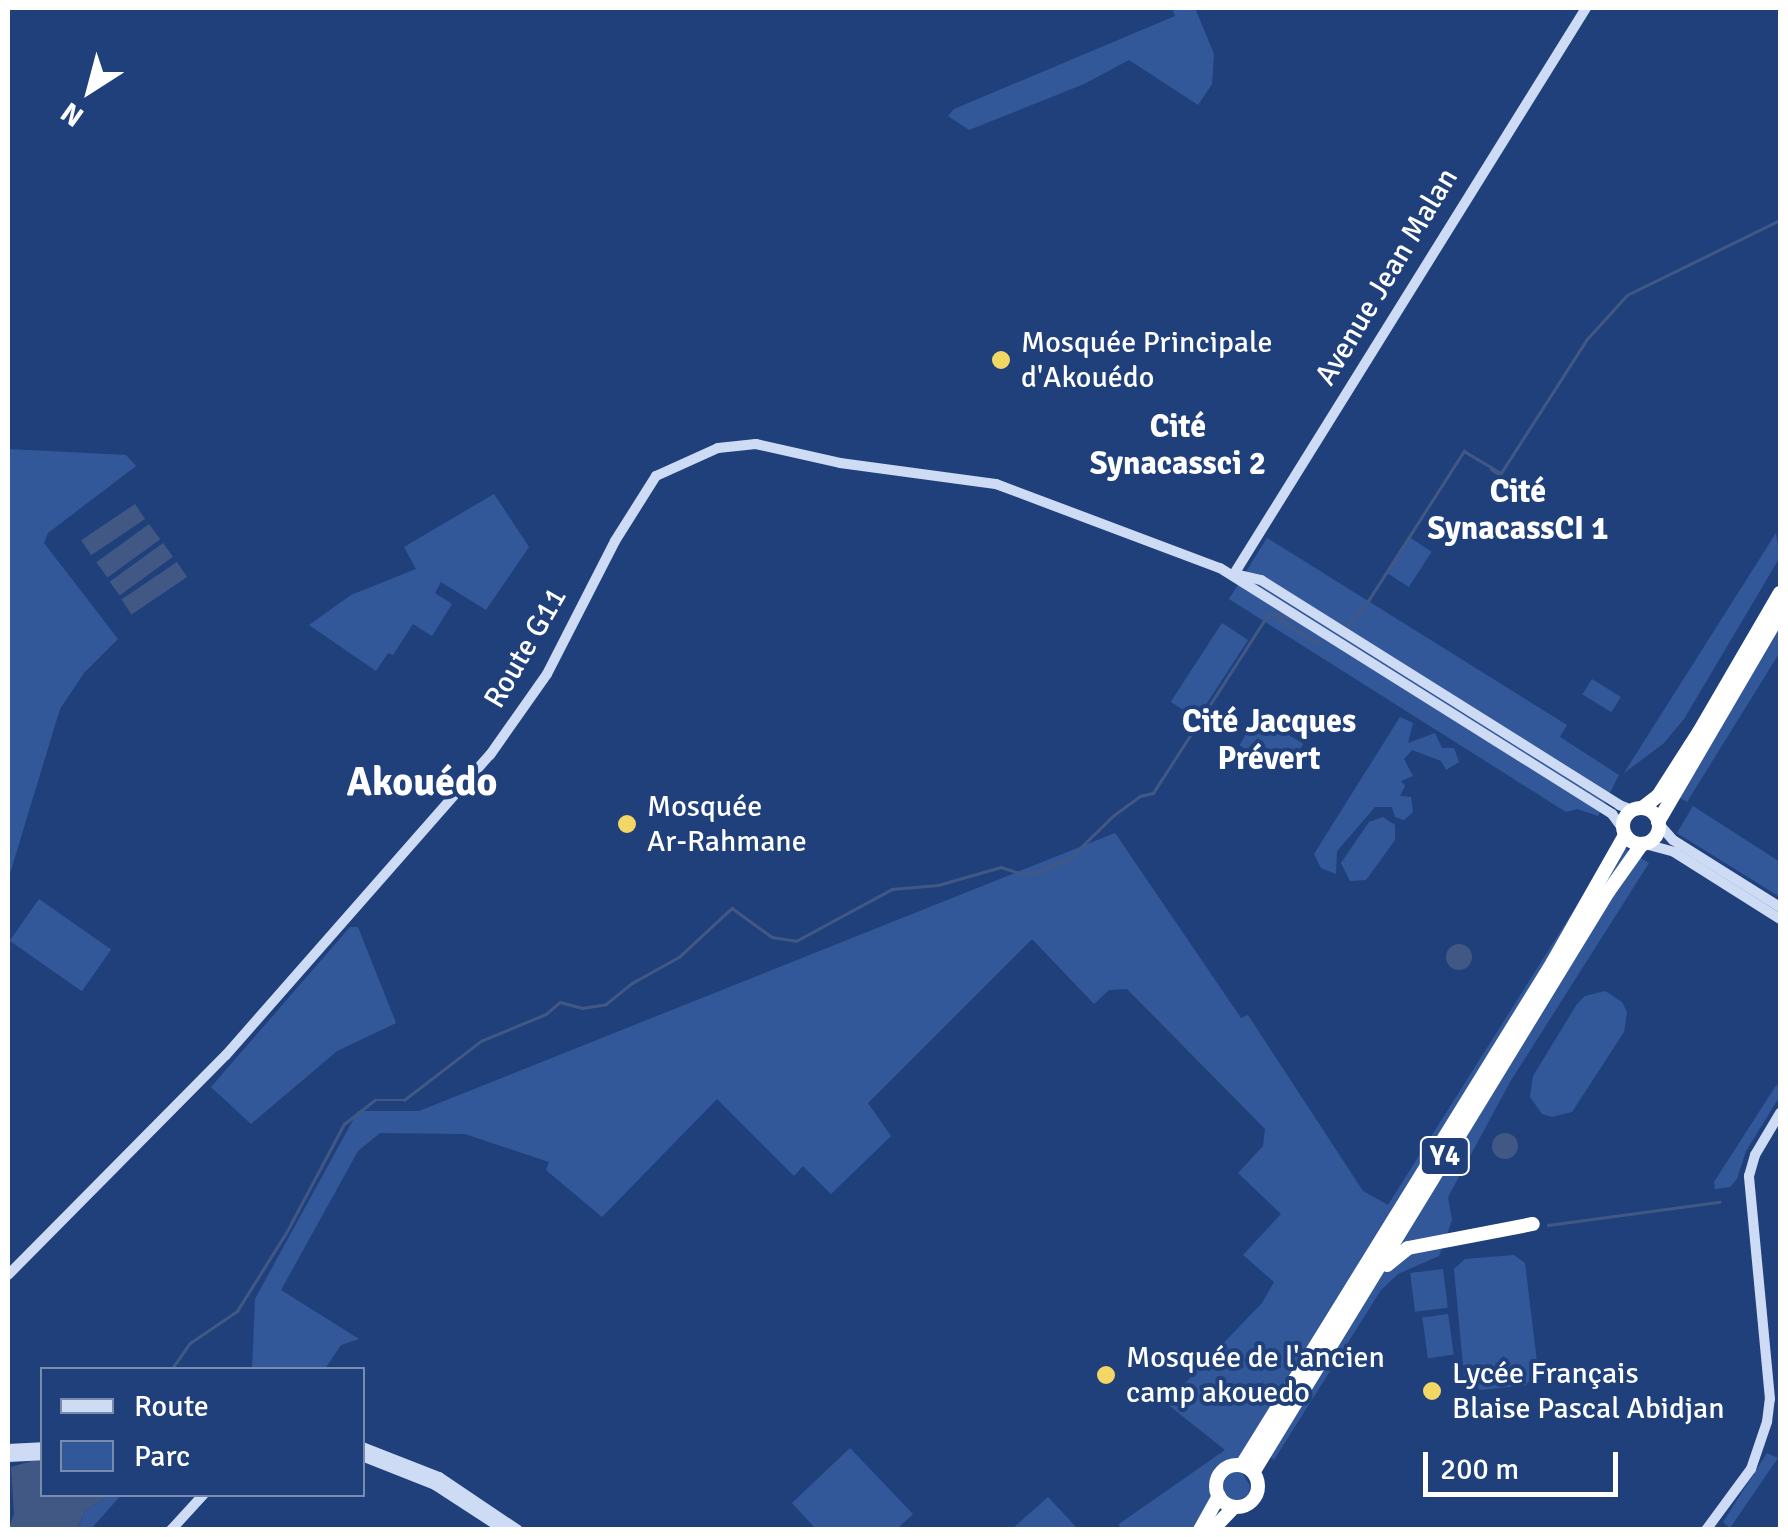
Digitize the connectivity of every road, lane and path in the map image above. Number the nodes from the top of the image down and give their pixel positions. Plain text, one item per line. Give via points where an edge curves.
1 (1573, 8) edge
2 (1586, 8) edge
3 (1574, 26) junction
4 (1234, 574) junction
5 (1780, 592) edge
6 (1780, 612) edge
7 (1638, 809) junction
8 (1659, 823) junction
9 (1624, 832) junction
10 (1643, 844) junction
11 (1780, 907) edge
12 (1780, 919) edge
13 (1780, 1113) edge
14 (1533, 1224) dead end
15 (8, 1275) edge
16 (1332, 1344) junction
17 (40, 1446) edge
18 (365, 1448) edge
19 (8, 1449) edge
20 (40, 1455) edge
21 (8, 1457) edge
22 (365, 1457) edge
23 (1248, 1468) junction
24 (1218, 1496) junction
25 (201, 1497) edge
26 (1234, 1507) junction
27 (171, 1530) edge
28 (504, 1530) edge
29 (518, 1530) edge
30 (1200, 1530) edge
31 (1212, 1530) edge
32 (1706, 1530) edge

1 - 3 main road
2 - 3 main road, Avenue Jean Malan
3 - 4 main road, Avenue Jean Malan
4 - 7 main road via 1261,580 1619,806
4 - 9 main road via 1612,814
4 - 15 main road, Route G11 via 996,484 735,444 656,476 548,674 490,756 226,1055
5 - 7 highway via 1658,796
6 - 8 highway
7 - 8 highway
7 - 9 highway via 1625,818
8 - 10 highway via 1654,838
8 - 11 main road via 1680,844
9 - 10 highway
9 - 23 highway, Y4 via 1553,962
10 - 12 main road via 1674,852
10 - 16 highway, Y4
13 - 32 main road via 1749,1176 1767,1422 1751,1470
14 - 16 highway via 1399,1252
16 - 23 highway, Y4
17 - 19 main road
18 - 29 main road via 439,1476
20 - 21 main road
22 - 28 main road via 436,1485
23 - 24 highway via 1233,1465 1219,1474
23 - 26 highway via 1259,1485 1255,1498
24 - 26 highway
24 - 30 highway
25 - 27 main road
26 - 31 highway

